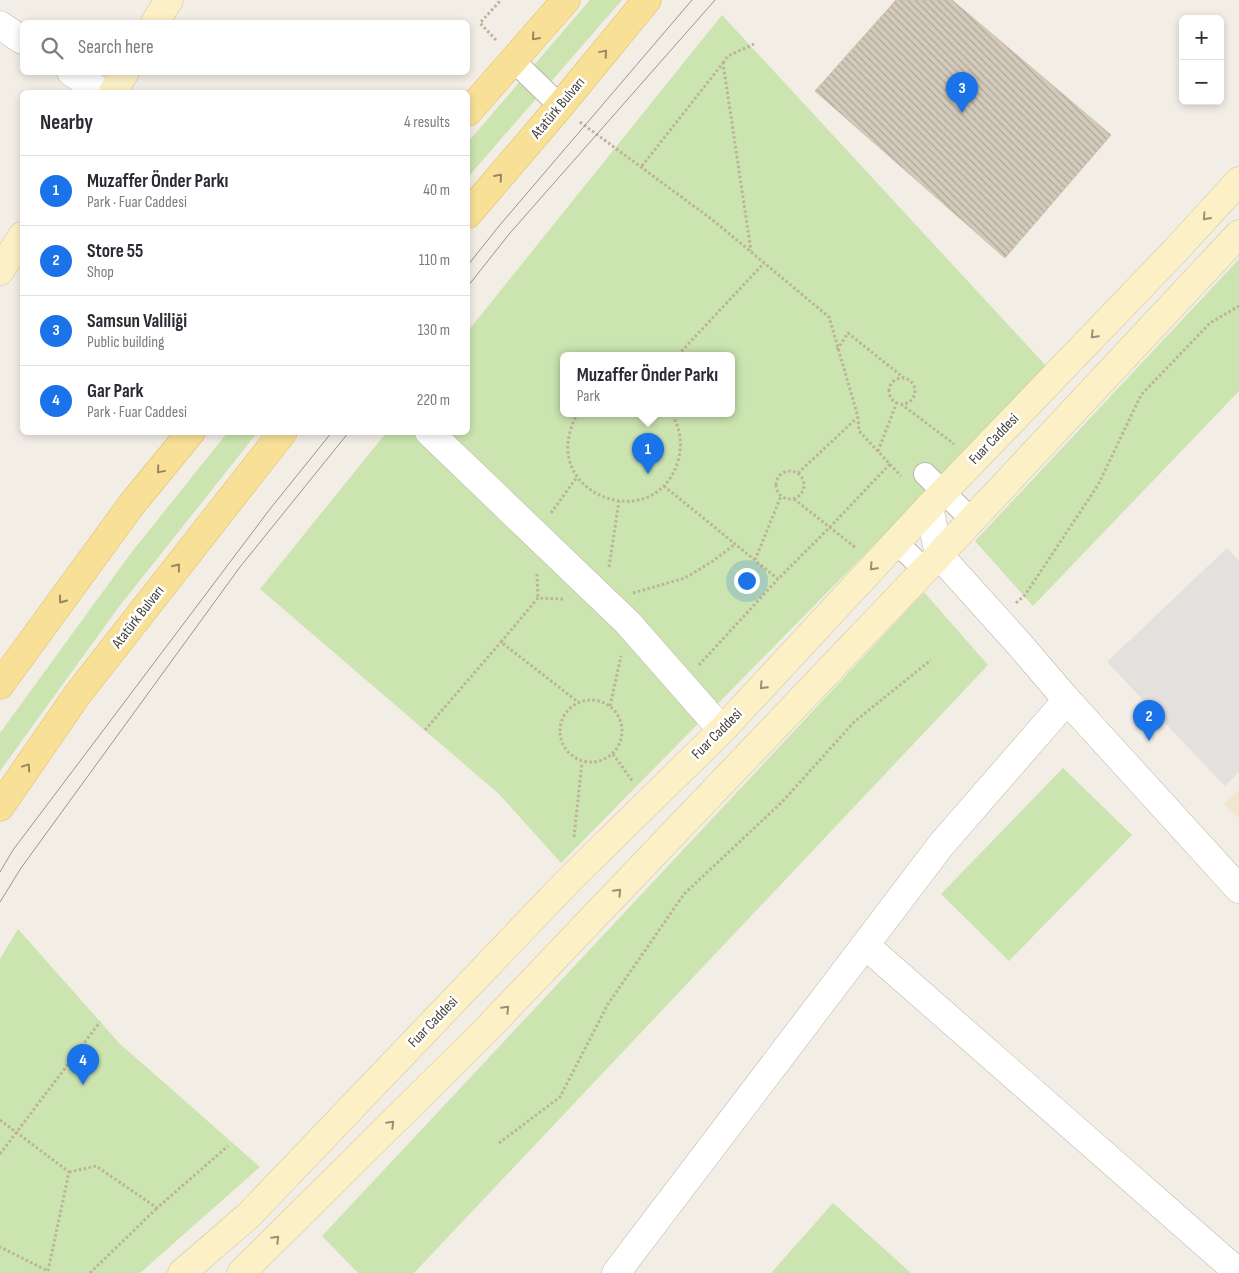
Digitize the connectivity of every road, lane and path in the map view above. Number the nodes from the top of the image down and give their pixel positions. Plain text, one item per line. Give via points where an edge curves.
1 (168, 0) edge
2 (500, 0) edge
3 (566, 0) edge
4 (647, 0) edge
5 (156, 20) edge
6 (480, 23) dead end
7 (0, 25) edge
8 (20, 39) edge
9 (754, 44) dead end
10 (514, 61) junction
11 (723, 62) junction
12 (76, 75) edge
13 (123, 75) edge
14 (98, 90) edge
15 (114, 90) edge
16 (560, 106) junction
17 (470, 110) edge
18 (642, 166) junction
19 (1239, 181) edge
20 (470, 212) edge
21 (1239, 234) edge
22 (20, 239) edge
23 (751, 252) junction
24 (764, 263) junction
25 (1, 268) edge
26 (1239, 306) edge
27 (838, 350) junction
28 (681, 352) edge
29 (904, 378) junction
30 (899, 403) junction
31 (858, 416) junction
32 (576, 417) edge
33 (673, 417) edge
34 (189, 435) edge
35 (281, 435) edge
36 (432, 435) edge
37 (878, 451) junction
38 (974, 460) junction
39 (890, 464) junction
40 (798, 473) junction
41 (577, 477) junction
42 (664, 486) junction
43 (932, 491) junction
44 (781, 496) junction
45 (794, 499) junction
46 (619, 501) junction
47 (972, 520) junction
48 (830, 527) junction
49 (536, 534) junction
50 (896, 542) junction
51 (735, 544) junction
52 (755, 560) junction
53 (932, 563) junction
54 (876, 564) junction
55 (778, 579) junction
56 (604, 600) junction
57 (998, 621) junction
58 (628, 623) junction
59 (501, 642) junction
60 (931, 660) dead end
61 (681, 684) junction
62 (0, 685) edge
63 (1067, 700) junction
64 (578, 702) junction
65 (610, 706) junction
66 (425, 730) dead end
67 (722, 730) junction
68 (613, 754) junction
69 (582, 762) junction
70 (648, 802) junction
71 (0, 807) edge
72 (573, 841) dead end
73 (1239, 889) edge
74 (865, 945) junction
75 (100, 1022) dead end
76 (0, 1120) edge
77 (16, 1133) junction
78 (499, 1143) dead end
79 (228, 1146) dead end
80 (0, 1154) edge
81 (69, 1172) junction
82 (157, 1208) junction
83 (0, 1247) edge
84 (49, 1272) edge
85 (90, 1273) edge
86 (182, 1273) edge
87 (241, 1273) edge
88 (616, 1273) edge
89 (1239, 1273) edge

1 - 5 main road
2 - 6 path
3 -> 10 main road
16 -> 4 main road, Atatürk Bulvarı
7 - 8 street
9 - 11 path via 728,56
10 - 16 street
10 - 17 main road
11 - 18 path
11 - 23 path
12 - 14 street
13 - 15 main road
16 - 18 path
20 -> 16 main road, Atatürk Bulvarı
18 - 23 path
19 -> 38 main road, Fuar Caddesi
21 - 47 main road
22 - 25 main road
23 - 24 path
24 - 27 path via 829,317
24 - 28 path
26 - 57 path via 1210,323 1141,395 1098,485 1025,595
27 - 29 path via 848,333
27 - 31 path
29 - 30 path via 895,380 890,387 890,396
29 - 30 path via 911,382 914,394 909,401
30 - 37 path
30 - 38 path
31 - 37 path via 859,431
31 - 40 path
32 - 41 path via 567,442
33 - 42 path via 680,431 681,450 676,470
34 -> 62 main road via 132,504
71 -> 35 main road, Atatürk Bulvarı via 76,695
36 - 49 street
37 - 39 path
38 - 43 main road, Fuar Caddesi
39 - 43 path
39 - 48 path
40 - 44 path via 784,472 776,479 776,488
40 - 45 path via 804,485 801,494
41 - 46 path via 591,491
41 - 49 path
42 - 46 path via 648,497
42 - 51 path
43 - 47 street
43 - 50 main road, Fuar Caddesi
43 - 53 street
44 - 45 path
44 - 52 path
45 - 48 path
46 - 56 path
47 - 53 main road
48 - 54 path
48 - 55 path
49 - 56 street
50 - 53 street
50 - 54 main road, Fuar Caddesi
51 - 52 path
51 - 56 path via 684,578
52 - 55 path
53 - 57 street
87 -> 53 main road via 487,1029
54 -> 67 main road, Fuar Caddesi
55 - 61 path
56 - 58 street
56 - 59 path via 538,598
57 - 63 street
58 - 61 street
58 - 65 path
59 - 64 path
59 - 66 path
60 - 78 path via 854,722 782,802 684,894 608,1004 560,1097
61 - 67 street
63 - 73 street
63 - 74 street via 941,845
64 - 65 path via 600,701
64 - 69 path via 563,717 560,728 565,749
65 - 68 path via 621,721 623,731 619,747
67 - 70 main road, Fuar Caddesi
68 - 69 path via 599,762
68 - 70 path
69 - 72 path
70 - 86 main road, Fuar Caddesi via 569,880 249,1215
74 - 88 street
74 - 89 street
75 - 77 path
76 - 77 path
77 - 80 path
77 - 81 path
79 - 82 path
81 - 82 path via 96,1166
81 - 84 path
82 - 85 path
83 - 84 path

